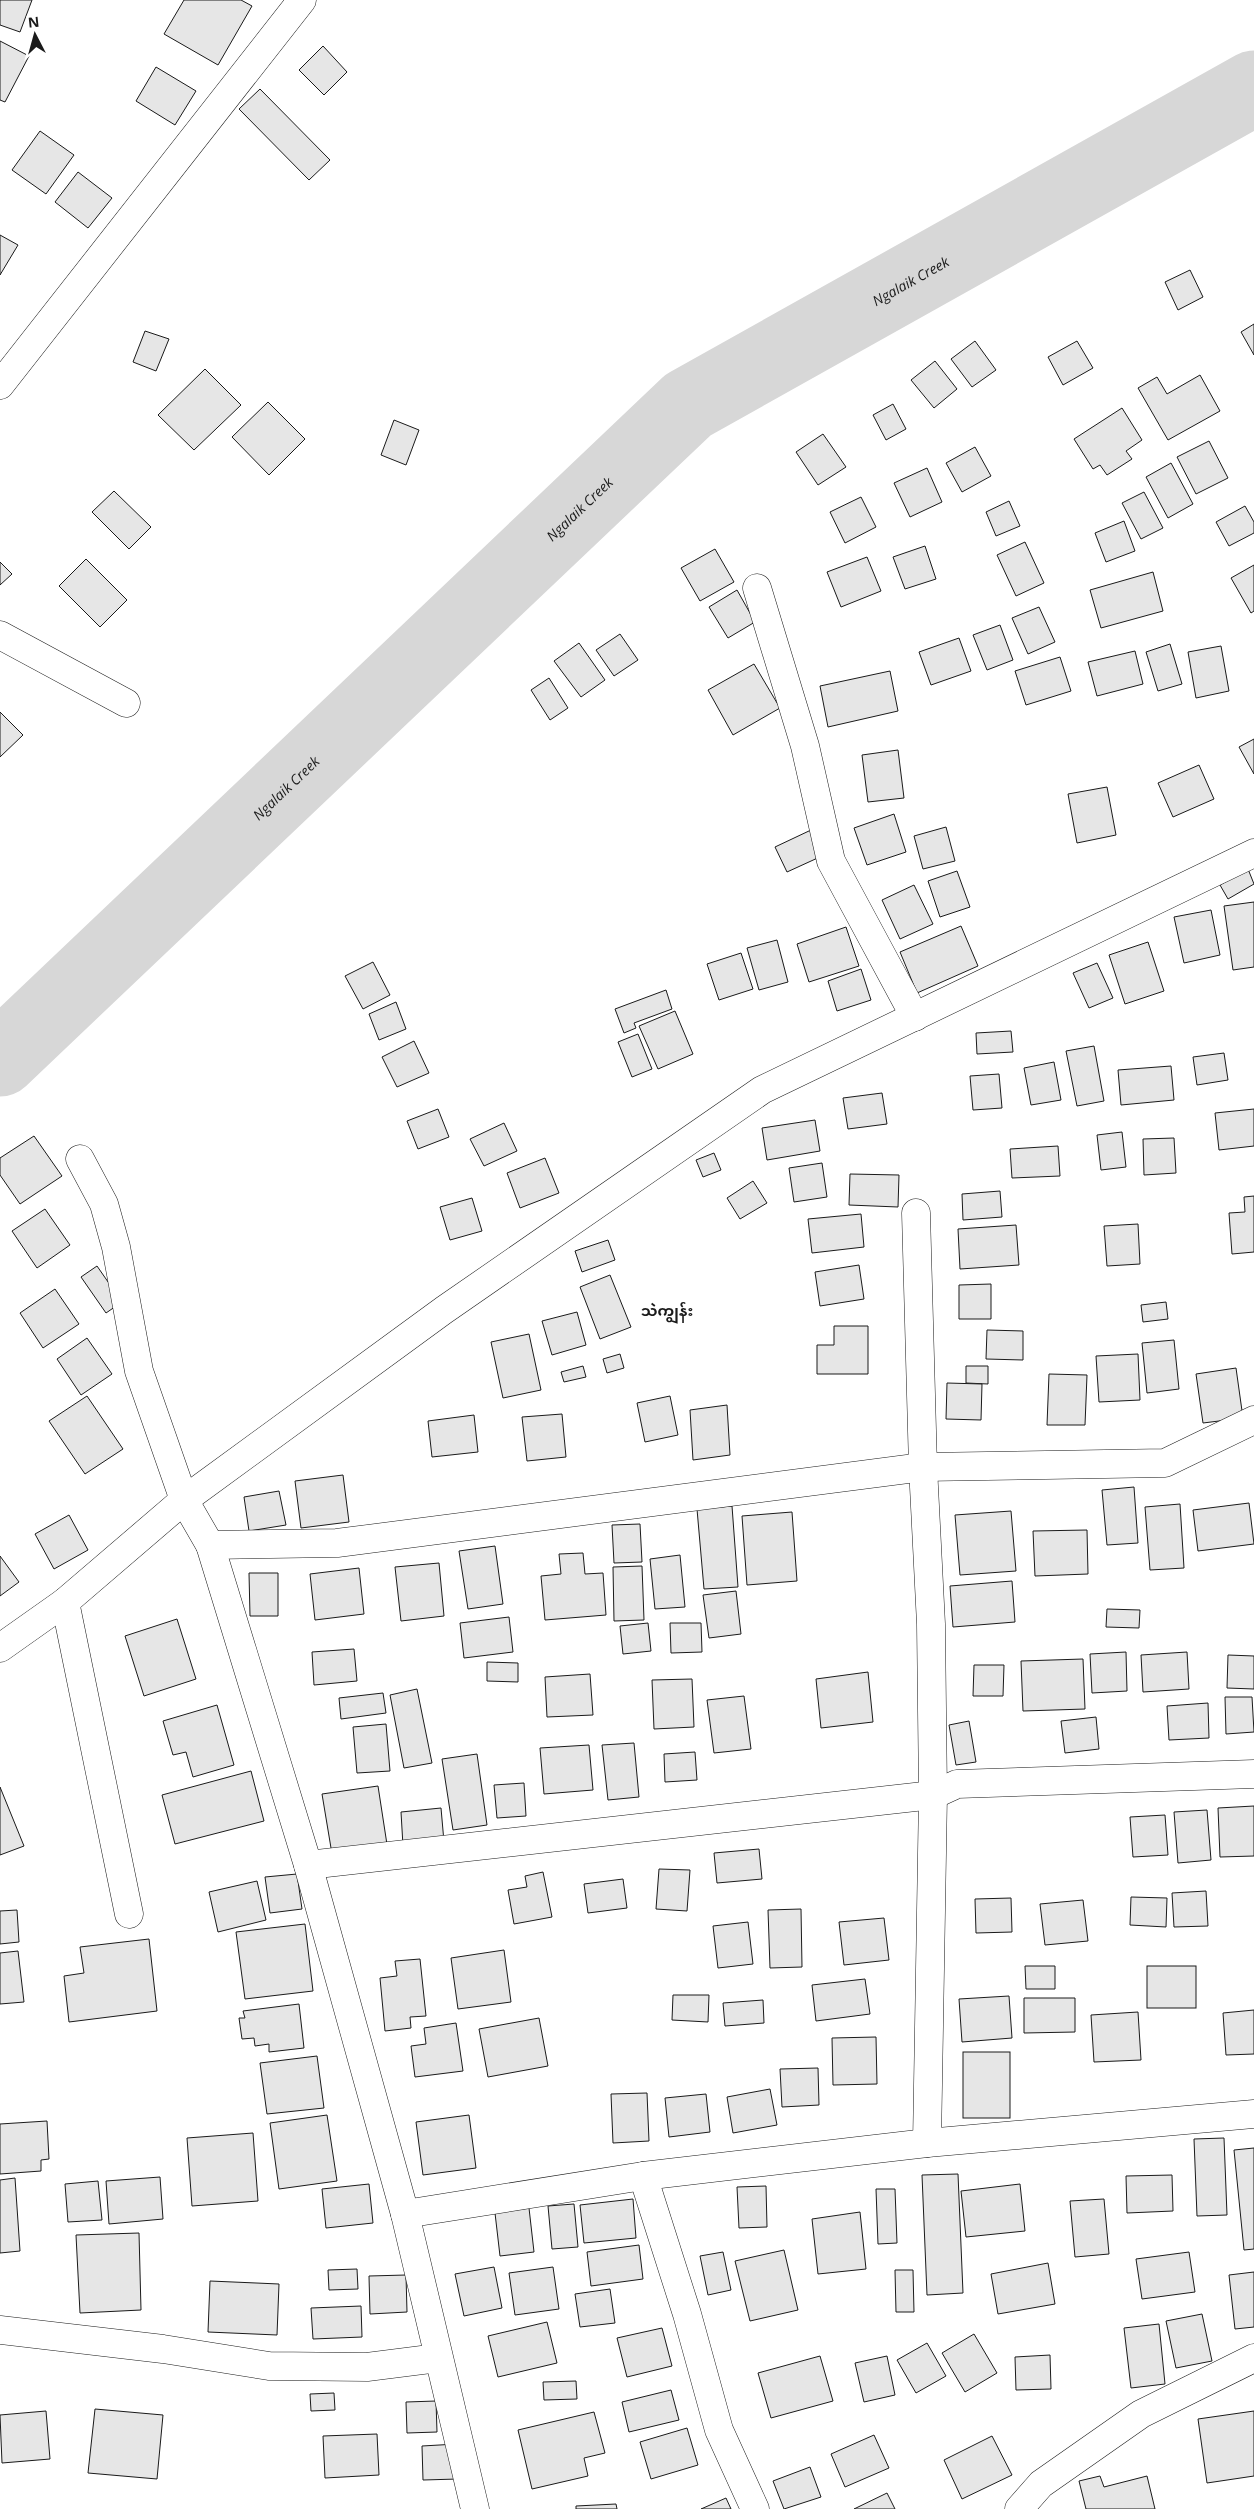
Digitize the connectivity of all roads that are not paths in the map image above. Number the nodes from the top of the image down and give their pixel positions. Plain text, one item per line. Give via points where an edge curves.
1 (297, 1) edge
2 (0, 385) edge
3 (757, 588) dead end
4 (0, 635) edge
5 (126, 703) dead end
6 (1254, 853) edge
7 (915, 1016) junction
8 (80, 1159) dead end
9 (916, 1214) dead end
10 (1254, 1420) edge
11 (923, 1467) junction
12 (184, 1500) junction
13 (210, 1545) junction
14 (65, 1602) junction
15 (0, 1648) edge
16 (1254, 1774) edge
17 (933, 1795) junction
18 (308, 1865) junction
19 (129, 1914) dead end
20 (1254, 2114) edge
21 (927, 2143) junction
22 (643, 2176) junction
23 (405, 2214) junction
24 (0, 2330) edge
25 (438, 2358) junction
26 (1254, 2358) edge
27 (475, 2509) edge
28 (755, 2509) edge
29 (1019, 2509) edge

1 - 2 street
3 - 7 street via 805,746 831,861
4 - 5 street
6 - 7 street
7 - 12 street via 762,1090 444,1310
8 - 12 street via 104,1204 116,1247 139,1372
9 - 11 street
10 - 11 street via 1166,1464
11 - 13 street via 337,1543
11 - 17 street via 931,1624
12 - 13 street
12 - 14 street
13 - 18 street
14 - 15 street
14 - 19 street
16 - 17 street via 957,1784
17 - 18 street
17 - 21 street
18 - 23 street
20 - 21 street
21 - 22 street
22 - 23 street
22 - 28 street via 719,2430
23 - 25 street
24 - 25 street via 269,2366 367,2367
25 - 27 street
26 - 29 street via 1140,2414 1041,2484

